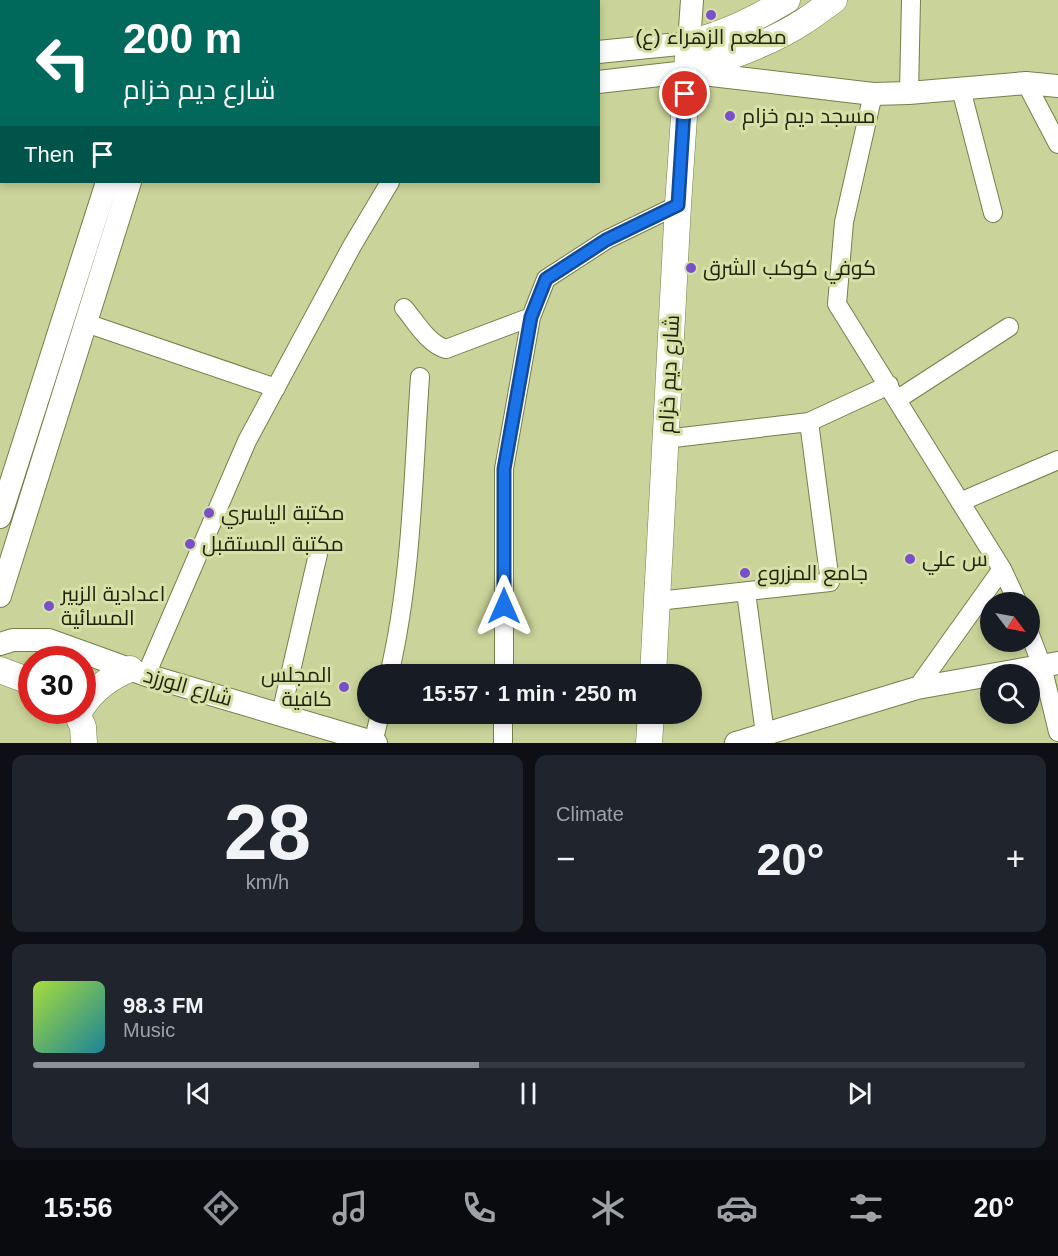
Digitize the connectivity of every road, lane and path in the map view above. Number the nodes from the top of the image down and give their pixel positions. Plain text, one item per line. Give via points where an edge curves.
1 (692, 0) edge
2 (788, 0) edge
3 (834, 0) edge
4 (910, 0) edge
5 (688, 43) junction
6 (600, 52) edge
7 (686, 72) junction
8 (600, 82) edge
9 (1026, 83) junction
10 (1058, 86) edge
11 (960, 89) junction
12 (909, 93) junction
13 (873, 94) junction
14 (1058, 144) edge
15 (107, 183) edge
16 (130, 183) edge
17 (389, 183) edge
18 (678, 205) junction
19 (993, 213) dead end
20 (404, 308) dead end
21 (531, 317) junction
22 (86, 323) junction
23 (1009, 327) dead end
24 (420, 376) dead end
25 (276, 388) junction
26 (894, 392) junction
27 (809, 422) junction
28 (665, 440) junction
29 (1058, 460) edge
30 (960, 502) junction
31 (0, 517) edge
32 (318, 554) dead end
33 (1002, 568) junction
34 (746, 591) junction
35 (1013, 592) edge
36 (0, 596) edge
37 (658, 601) junction
38 (0, 644) edge
39 (1040, 649) edge
40 (392, 664) edge
41 (504, 664) edge
42 (654, 664) edge
43 (1050, 664) edge
44 (0, 670) edge
45 (138, 672) junction
46 (18, 677) edge
47 (917, 688) junction
48 (96, 690) edge
49 (281, 714) junction
50 (82, 724) edge
51 (378, 724) edge
52 (503, 724) edge
53 (650, 724) edge
54 (1058, 732) edge
55 (765, 734) junction
56 (84, 743) edge
57 (374, 743) edge
58 (503, 743) edge
59 (649, 743) edge
60 (736, 743) edge

1 - 5 street
2 - 5 main road via 746,24
3 - 7 main road via 777,36
4 - 12 street
5 - 6 street
5 - 7 main road, شارع ديم خزام
7 - 8 street
7 - 13 street
7 - 18 main road, شارع ديم خزام
9 - 10 street
9 - 11 street
9 - 14 street
11 - 12 street
11 - 19 street
12 - 13 street
13 - 26 street via 844,222 837,304
15 - 31 street
16 - 22 street
17 - 25 street
18 - 21 street via 606,240 546,279
18 - 28 main road, شارع ديم خزام
20 - 21 street via 431,340 446,349
21 - 41 street via 504,469
22 - 25 street
22 - 36 street
23 - 26 street
24 - 40 street via 409,545
25 - 45 street
26 - 27 street
26 - 30 street
27 - 28 street
27 - 34 street via 830,582
28 - 37 main road, شارع ديم خزام
29 - 30 street
30 - 33 street
32 - 49 street
33 - 35 street
33 - 47 street
34 - 37 street
34 - 55 street
37 - 42 main road, شارع ديم خزام
38 - 45 street, شارع الورزد via 49,640
39 - 43 street
43 - 47 street
43 - 54 street
44 - 46 main road
45 - 48 main road via 119,673
45 - 49 street, شارع الورزد
47 - 55 street
49 - 57 street, شارع الورزد
50 - 56 main road
51 - 57 street
52 - 58 street
53 - 59 main road
55 - 60 street

